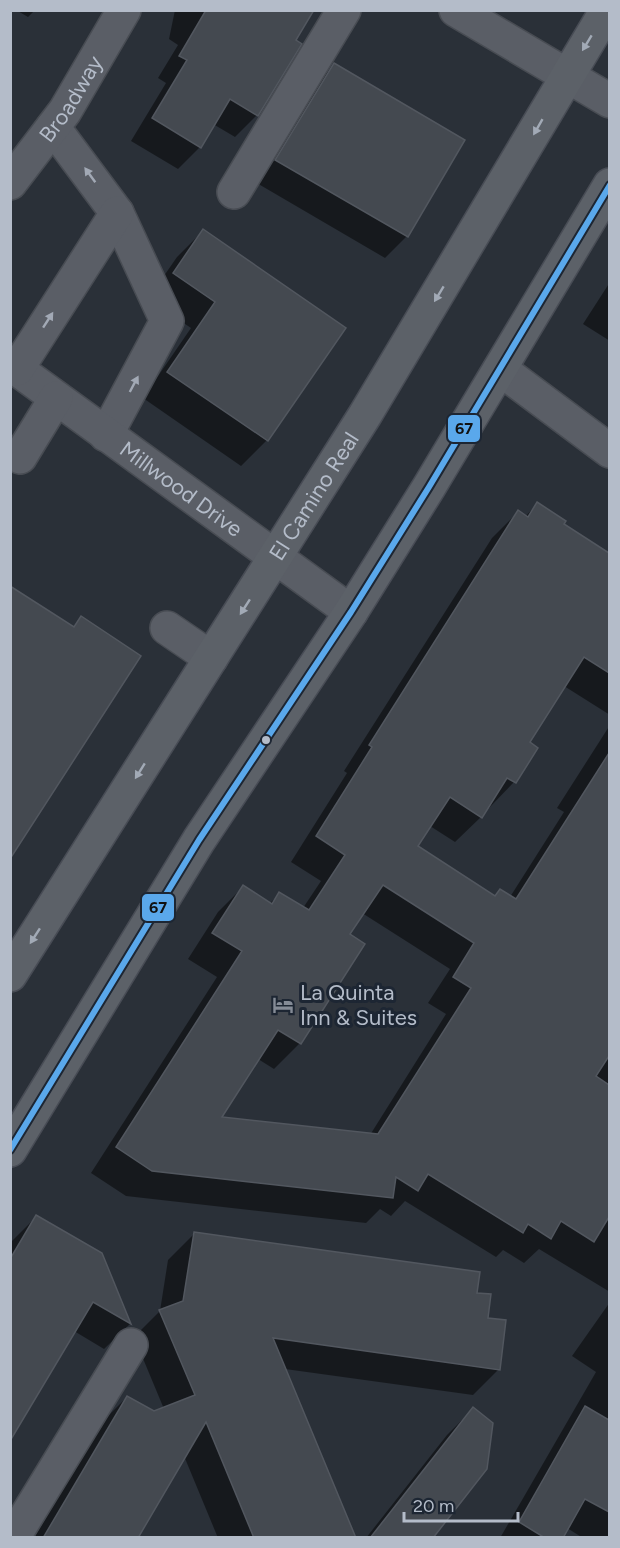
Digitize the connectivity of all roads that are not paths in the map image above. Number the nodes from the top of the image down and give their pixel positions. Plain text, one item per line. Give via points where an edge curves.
1 (124, 10) edge
2 (344, 10) edge
3 (456, 10) edge
4 (607, 10) edge
5 (568, 76) junction
6 (609, 101) edge
7 (53, 127) junction
8 (10, 183) edge
9 (609, 186) edge
10 (234, 192) dead end
11 (117, 213) junction
12 (14, 367) edge
13 (500, 369) junction
14 (56, 398) junction
15 (106, 435) junction
16 (609, 451) edge
17 (20, 457) dead end
18 (276, 558) junction
19 (351, 612) junction
20 (166, 628) dead end
21 (211, 658) junction
22 (10, 975) edge
23 (10, 1150) edge
24 (131, 1345) dead end
25 (13, 1538) edge

1 - 7 street, Broadway
2 - 10 street
3 - 5 street
4 -> 5 main road, El Camino Real
5 - 6 street
5 -> 18 main road, El Camino Real
7 - 8 street, Broadway
11 -> 7 street
9 - 13 main road
12 -> 11 street
15 -> 11 street via 167,321
12 - 14 street, Millwood Drive
13 - 16 street
13 - 19 main road
14 - 15 street, Millwood Drive
14 - 17 street
15 - 18 street, Millwood Drive
18 - 19 street, Millwood Drive
18 -> 21 main road, El Camino Real
19 - 23 main road via 199,840
20 - 21 street
21 -> 22 main road, El Camino Real
24 - 25 street

